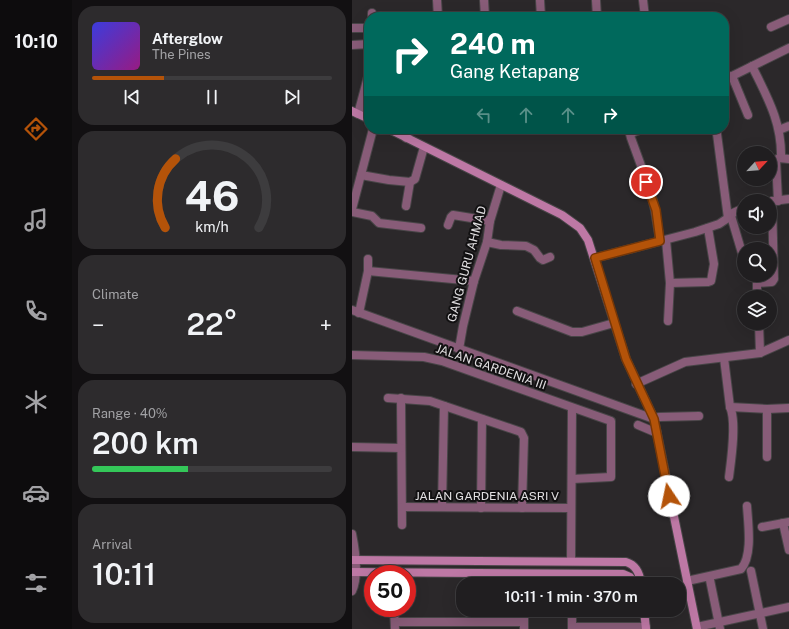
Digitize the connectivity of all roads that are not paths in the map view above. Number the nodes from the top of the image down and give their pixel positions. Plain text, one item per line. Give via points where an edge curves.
1 (437, 0) edge
2 (484, 0) edge
3 (540, 0) edge
4 (596, 0) edge
5 (643, 0) edge
6 (438, 12) edge
7 (485, 12) edge
8 (541, 12) edge
9 (597, 12) edge
10 (644, 12) edge
11 (789, 19) edge
12 (771, 27) dead end
13 (352, 28) edge
14 (364, 28) edge
15 (364, 44) edge
16 (352, 45) edge
17 (789, 48) edge
18 (752, 66) junction
19 (729, 78) edge
20 (729, 80) edge
21 (364, 86) edge
22 (355, 112) edge
23 (748, 115) dead end
24 (364, 116) edge
25 (789, 126) edge
26 (780, 130) junction
27 (372, 134) edge
28 (398, 134) edge
29 (408, 134) edge
30 (630, 134) edge
31 (717, 134) edge
32 (406, 138) junction
33 (424, 147) junction
34 (785, 159) edge
35 (361, 175) junction
36 (410, 182) junction
37 (501, 185) junction
38 (774, 194) edge
39 (789, 200) edge
40 (777, 201) edge
41 (406, 206) dead end
42 (352, 209) edge
43 (737, 211) edge
44 (352, 212) edge
45 (729, 217) junction
46 (490, 221) junction
47 (448, 225) dead end
48 (421, 228) dead end
49 (708, 228) junction
50 (773, 234) edge
51 (663, 240) junction
52 (487, 242) junction
53 (738, 242) edge
54 (550, 257) dead end
55 (595, 258) junction
56 (368, 259) dead end
57 (368, 270) junction
58 (474, 281) junction
59 (670, 283) junction
60 (757, 290) edge
61 (356, 311) edge
62 (517, 311) dead end
63 (668, 321) dead end
64 (614, 323) junction
65 (759, 330) edge
66 (789, 340) edge
67 (459, 348) junction
68 (760, 353) junction
69 (352, 354) edge
70 (724, 358) junction
71 (636, 384) junction
72 (388, 398) dead end
73 (401, 398) junction
74 (444, 406) junction
75 (730, 407) junction
76 (572, 408) junction
77 (789, 408) edge
78 (767, 409) junction
79 (699, 416) dead end
80 (482, 420) junction
81 (638, 425) dead end
82 (655, 425) junction
83 (352, 447) edge
84 (401, 448) junction
85 (767, 457) dead end
86 (729, 477) dead end
87 (572, 479) junction
88 (747, 506) dead end
89 (402, 507) junction
90 (442, 507) junction
91 (481, 508) junction
92 (522, 508) junction
93 (571, 508) junction
94 (786, 522) edge
95 (402, 525) dead end
96 (762, 527) dead end
97 (352, 534) edge
98 (353, 548) edge
99 (789, 550) edge
100 (354, 560) edge
101 (571, 562) junction
102 (751, 571) dead end
103 (354, 572) edge
104 (572, 574) junction
105 (630, 577) edge
106 (640, 577) edge
107 (710, 580) dead end
108 (691, 581) junction
109 (352, 591) edge
110 (789, 607) edge
111 (760, 613) junction
112 (572, 617) edge
113 (645, 617) edge
114 (524, 625) edge
115 (395, 626) edge
116 (719, 626) edge
117 (700, 627) edge
118 (572, 628) edge
119 (617, 628) edge
120 (646, 628) edge
121 (763, 629) edge

1 - 6 street
2 - 7 street
3 - 8 street
4 - 9 street
5 - 10 street
11 - 12 street
13 - 14 street
15 - 16 street
17 - 18 street
18 - 19 street
18 - 26 street
20 - 23 street
21 - 22 street
22 - 24 main road
25 - 26 street
26 - 34 street
27 - 35 street
28 - 32 main road
29 - 32 street
30 - 51 street via 651,193
31 - 45 street
32 - 33 main road
33 - 36 street via 415,179
33 - 37 main road
34 - 38 street via 776,160
35 - 36 street
35 - 42 street
36 - 41 street
37 - 46 street, GANG GURU AHMAD
37 - 55 main road via 575,223 585,234
39 - 40 street
43 - 45 street
44 - 48 street via 372,216 379,223
45 - 49 street
45 - 53 street
46 - 47 street via 453,215
46 - 52 street, GANG GURU AHMAD
49 - 51 street
49 - 59 street via 714,264 711,281
50 - 60 street via 774,279 772,282 757,283
51 - 55 street
51 - 59 street
52 - 54 street via 526,246 543,260
52 - 58 street, GANG GURU AHMAD
55 - 64 main road
56 - 57 street
57 - 58 street
57 - 61 street
58 - 67 street, GANG GURU AHMAD
59 - 63 street
61 - 67 street
62 - 64 street via 572,332 582,332
64 - 71 main road
65 - 68 street
66 - 68 street
67 - 82 street
68 - 70 street
69 - 76 street, JALAN GARDENIA III via 424,357 437,360
70 - 71 street via 685,362
70 - 75 street
71 - 82 main road via 648,404
72 - 73 street
73 - 74 street via 430,401
73 - 84 street
74 - 80 street
74 - 90 street
75 - 78 street
75 - 86 street via 733,430
76 - 87 street
76 - 87 street, JALAN GARDENIA III via 612,423 611,477
77 - 78 street
78 - 85 street
79 - 82 street via 660,417
80 - 91 street
80 - 92 street via 521,432 523,435
81 - 82 street
82 - 108 main road
83 - 84 street
84 - 89 street
87 - 93 street
88 - 108 street via 748,553 743,567
89 - 90 street, JALAN GARDENIA ASRI V
89 - 95 street
90 - 91 street, JALAN GARDENIA ASRI V
91 - 92 street, JALAN GARDENIA ASRI V
92 - 93 street, JALAN GARDENIA ASRI V
93 - 101 street
94 - 96 street
94 - 99 street
97 - 98 street
98 - 100 street
100 - 101 main road
100 - 103 street
101 - 104 main road via 580,565 580,570
101 - 104 main road via 562,565 562,570
101 - 106 main road via 630,563
102 - 111 street
103 - 104 main road
103 - 109 street
104 - 105 main road via 624,574
107 - 116 street
108 - 117 main road
110 - 111 street
111 - 116 street
111 - 121 street
112 - 118 street
113 - 120 main road
114 - 115 street
116 - 117 street
118 - 119 street
119 - 120 street

